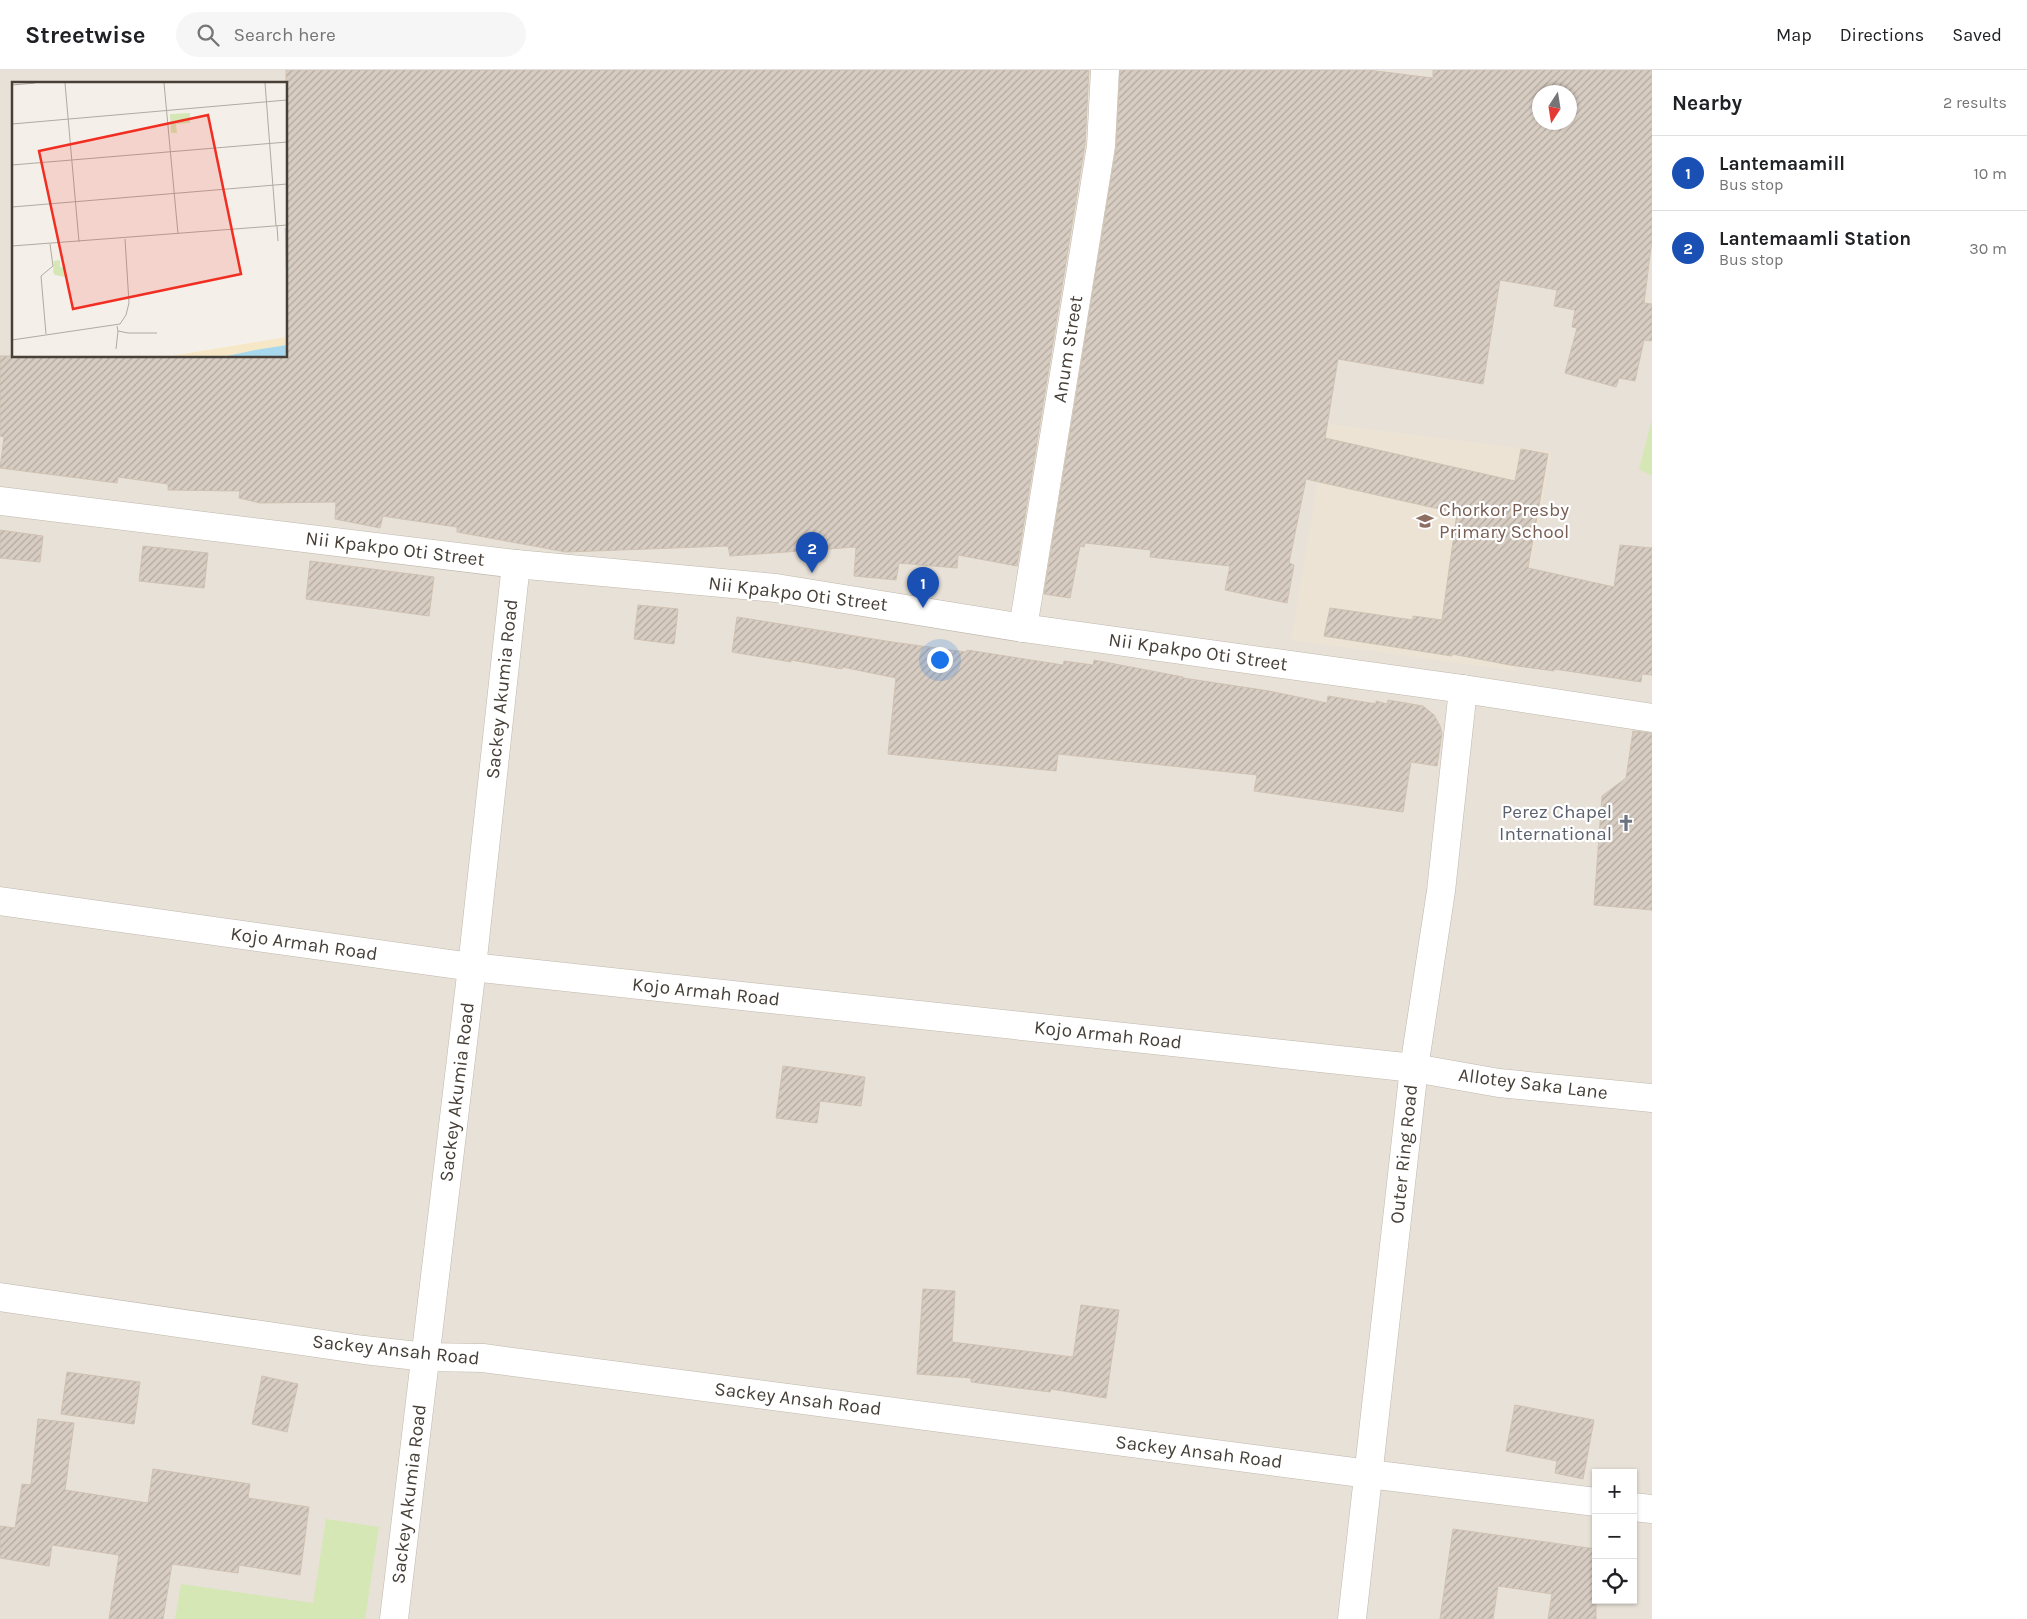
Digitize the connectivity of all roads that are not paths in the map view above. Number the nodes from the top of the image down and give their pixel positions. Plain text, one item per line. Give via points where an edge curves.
1 (1105, 70) edge
2 (0, 501) edge
3 (516, 564) junction
4 (1023, 628) junction
5 (1463, 689) junction
6 (1652, 718) edge
7 (0, 901) edge
8 (472, 967) junction
9 (1414, 1068) junction
10 (1652, 1098) edge
11 (0, 1298) edge
12 (426, 1357) junction
13 (1369, 1474) junction
14 (1592, 1502) edge
15 (1637, 1507) edge
16 (1652, 1509) edge
17 (394, 1619) edge
18 (1352, 1619) edge

1 - 4 street, Anum Street via 1101,146
2 - 3 street, Nii Kpakpo Oti Street
3 - 4 street, Nii Kpakpo Oti Street via 776,588
3 - 8 street, Sackey Akumia Road
4 - 5 street, Nii Kpakpo Oti Street
5 - 6 street, Nii Kpakpo Oti Street
5 - 9 street, Outer Ring Road via 1442,892
7 - 8 street, Kojo Armah Road
8 - 9 street, Kojo Armah Road
8 - 12 street, Sackey Akumia Road
9 - 10 street, Allotey Saka Lane via 1499,1083
9 - 13 street, Outer Ring Road
11 - 12 street, Sackey Ansah Road
12 - 13 street, Sackey Ansah Road via 483,1358
12 - 17 street, Sackey Akumia Road
13 - 14 street, Sackey Ansah Road
13 - 18 street, Outer Ring Road
15 - 16 street

